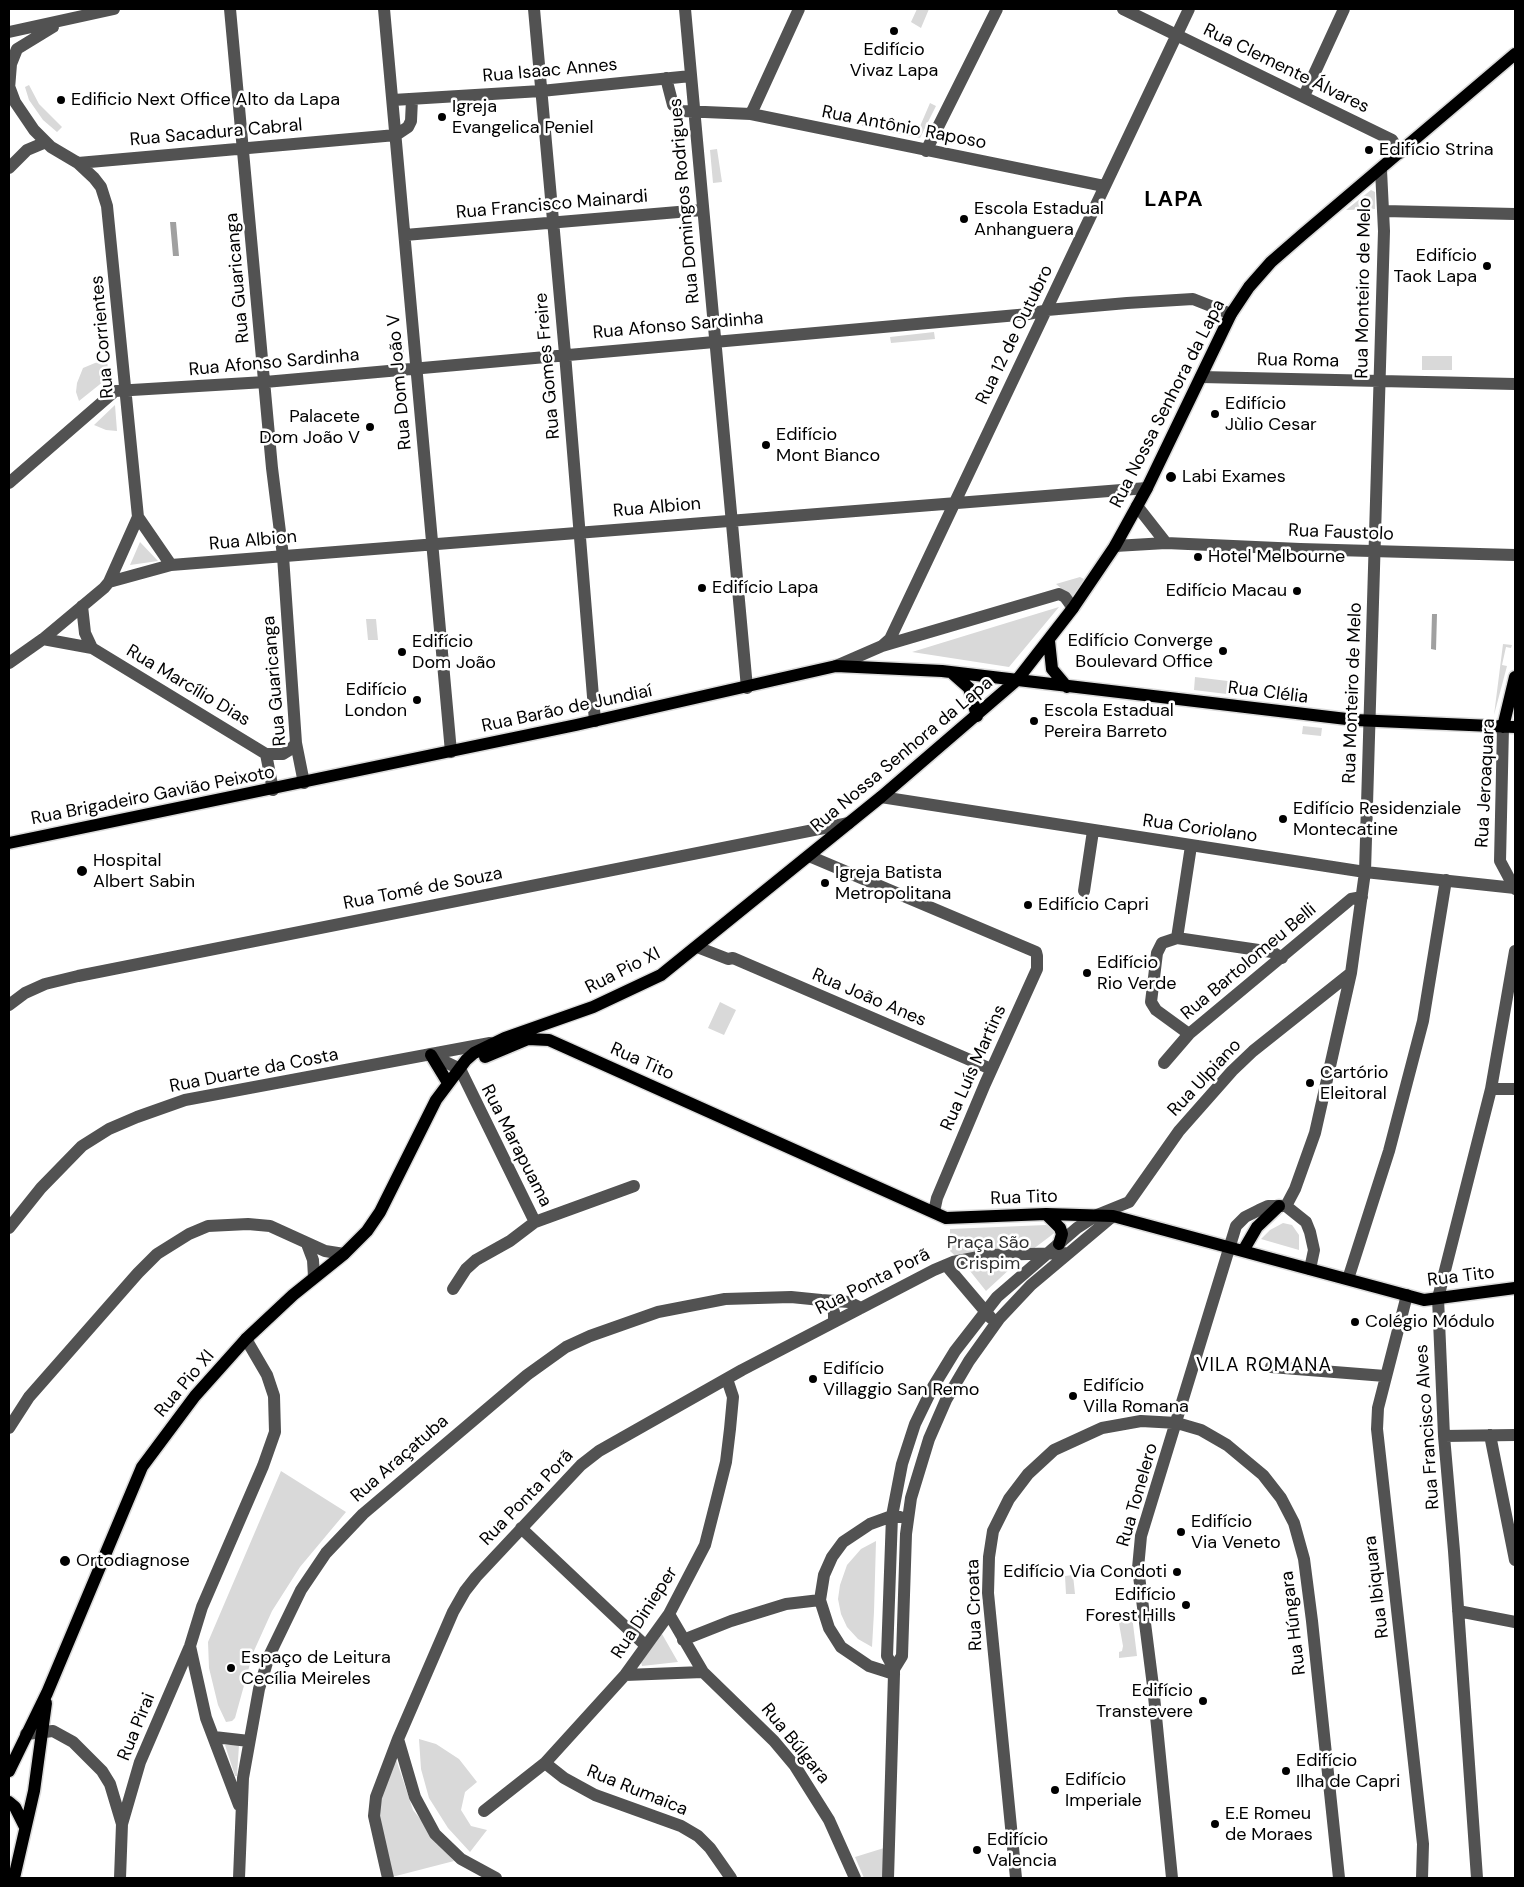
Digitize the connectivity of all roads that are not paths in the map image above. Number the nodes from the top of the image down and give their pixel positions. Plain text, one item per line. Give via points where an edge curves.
1 (230, 9) edge
2 (384, 9) edge
3 (534, 9) edge
4 (685, 9) edge
5 (799, 9) edge
6 (997, 9) edge
7 (1123, 9) edge
8 (1189, 9) edge
9 (1344, 9) edge
10 (108, 10) edge
11 (69, 19) junction
12 (9, 26) edge
13 (26, 29) junction
14 (9, 32) edge
15 (1177, 35) junction
16 (1515, 54) edge
17 (691, 76) junction
18 (666, 78) junction
19 (9, 87) edge
20 (541, 91) junction
21 (1304, 96) junction
22 (412, 99) junction
23 (392, 100) junction
24 (696, 112) junction
25 (751, 114) junction
26 (396, 135) junction
27 (46, 142) junction
28 (243, 148) junction
29 (926, 151) junction
30 (1400, 153) junction
31 (78, 163) junction
32 (9, 168) edge
33 (1381, 170) junction
34 (1104, 186) junction
35 (702, 210) junction
36 (1384, 211) junction
37 (1515, 214) edge
38 (553, 224) junction
39 (405, 235) junction
40 (1047, 310) junction
41 (1230, 314) junction
42 (715, 340) junction
43 (565, 354) junction
44 (416, 368) junction
45 (1201, 377) junction
46 (1380, 380) junction
47 (265, 382) junction
48 (1515, 384) edge
49 (125, 390) junction
50 (9, 483) edge
51 (1147, 488) junction
52 (954, 502) junction
53 (1137, 506) junction
54 (138, 517) junction
55 (731, 520) junction
56 (579, 532) junction
57 (1166, 543) junction
58 (432, 544) junction
59 (1114, 546) junction
60 (1376, 552) junction
61 (1515, 555) edge
62 (283, 556) junction
63 (170, 564) junction
64 (109, 582) junction
65 (82, 606) junction
66 (1073, 608) junction
67 (43, 639) junction
68 (1049, 641) junction
69 (882, 646) junction
70 (92, 648) junction
71 (9, 663) edge
72 (836, 666) junction
73 (952, 673) junction
74 (1515, 677) edge
75 (1017, 680) junction
76 (1067, 687) junction
77 (747, 688) junction
78 (977, 716) junction
79 (595, 721) junction
80 (1369, 721) junction
81 (1509, 727) edge
82 (296, 743) junction
83 (451, 752) junction
84 (266, 754) junction
85 (304, 783) junction
86 (273, 790) junction
87 (881, 797) junction
88 (849, 823) junction
89 (1094, 831) junction
90 (9, 843) edge
91 (1192, 846) junction
92 (809, 856) junction
93 (1365, 872) junction
94 (1446, 880) junction
95 (1515, 888) edge
96 (1084, 891) dead end
97 (1362, 897) junction
98 (1177, 938) junction
99 (700, 944) junction
100 (1515, 951) edge
101 (1282, 958) junction
102 (1351, 973) junction
103 (9, 1005) edge
104 (558, 1020) junction
105 (1189, 1034) junction
106 (497, 1041) junction
107 (560, 1044) junction
108 (431, 1055) junction
109 (1164, 1063) dead end
110 (992, 1069) junction
111 (460, 1070) junction
112 (448, 1083) junction
113 (1491, 1089) junction
114 (1515, 1089) edge
115 (634, 1186) dead end
116 (1132, 1197) junction
117 (1283, 1206) junction
118 (930, 1211) junction
119 (1046, 1214) junction
120 (1097, 1215) junction
121 (1113, 1216) junction
122 (535, 1222) junction
123 (1137, 1222) junction
124 (9, 1228) edge
125 (307, 1244) junction
126 (1059, 1244) junction
127 (1229, 1247) junction
128 (1243, 1251) junction
129 (1069, 1253) junction
130 (344, 1254) junction
131 (1046, 1254) junction
132 (946, 1265) junction
133 (1310, 1269) junction
134 (314, 1277) junction
135 (1348, 1279) junction
136 (1515, 1288) edge
137 (454, 1289) dead end
138 (1407, 1295) junction
139 (1438, 1298) junction
140 (820, 1300) junction
141 (861, 1308) junction
142 (984, 1312) junction
143 (834, 1322) junction
144 (996, 1323) junction
145 (246, 1339) junction
146 (955, 1351) junction
147 (969, 1361) junction
148 (1272, 1367) dead end
149 (1385, 1376) junction
150 (727, 1379) junction
151 (933, 1387) junction
152 (949, 1396) junction
153 (1176, 1423) junction
154 (915, 1424) junction
155 (9, 1428) edge
156 (932, 1431) junction
157 (1490, 1435) junction
158 (1515, 1435) edge
159 (1444, 1436) junction
160 (902, 1464) junction
161 (919, 1467) junction
162 (892, 1516) junction
163 (908, 1518) junction
164 (521, 1528) junction
165 (1515, 1560) edge
166 (820, 1600) junction
167 (1458, 1611) junction
168 (669, 1614) junction
169 (1515, 1622) edge
170 (684, 1640) junction
171 (190, 1646) junction
172 (646, 1646) junction
173 (704, 1672) junction
174 (894, 1672) junction
175 (625, 1675) junction
176 (47, 1693) junction
177 (42, 1731) junction
178 (26, 1734) junction
179 (214, 1737) junction
180 (398, 1739) junction
181 (249, 1741) junction
182 (73, 1742) junction
183 (40, 1746) junction
184 (545, 1763) junction
185 (9, 1771) edge
186 (9, 1802) edge
187 (241, 1808) junction
188 (484, 1810) dead end
189 (122, 1824) junction
190 (25, 1827) junction
191 (14, 1878) edge
192 (120, 1878) edge
193 (239, 1878) edge
194 (388, 1878) edge
195 (496, 1878) edge
196 (731, 1878) edge
197 (856, 1878) edge
198 (888, 1878) edge
199 (1016, 1878) edge
200 (1172, 1878) edge
201 (1339, 1878) edge
202 (1422, 1878) edge
203 (1477, 1878) edge

1 - 28 street, Rua Guaricanga
2 - 23 street, Rua Dom João V
3 - 20 street, Rua Gomes Freire
4 - 17 street, Rua Domingos Rodrigues
5 - 25 street
6 - 29 street
7 - 15 street, Rua Clemente Álvares
8 - 15 street, Rua 12 de Outubro
9 - 21 street
10 - 11 street
11 - 13 street
11 - 19 street via 18,49 11,64
12 - 13 street
13 - 14 street
15 - 21 street, Rua Clemente Álvares
15 - 34 street, Rua 12 de Outubro
16 - 30 main road, Rua Nossa Senhora da Lapa
17 - 18 street, Rua Isaac Annes
17 - 24 street, Rua Domingos Rodrigues
18 - 20 street, Rua Isaac Annes
18 - 24 street, Rua Antônio Raposo via 675,108
19 - 27 street via 25,118
20 - 22 street, Rua Isaac Annes
20 - 38 street, Rua Gomes Freire
21 - 30 street, Rua Clemente Álvares via 1392,140
22 - 23 street, Rua Isaac Annes
22 - 26 street via 411,121
23 - 26 street, Rua Dom João V
24 - 25 street, Rua Antônio Raposo
24 - 35 street, Rua Domingos Rodrigues
25 - 29 street, Rua Antônio Raposo
26 - 28 street, Rua Sacadura Cabral
26 - 39 street, Rua Dom João V
27 - 31 street
27 - 32 street via 27,150
28 - 31 street, Rua Sacadura Cabral
28 - 47 street, Rua Guaricanga
29 - 34 street, Rua Antônio Raposo
30 - 33 main road, Rua Nossa Senhora da Lapa
31 - 49 street, Rua Corrientes via 101,187 107,206
33 - 36 street, Rua Monteiro de Melo
33 - 41 main road, Rua Nossa Senhora da Lapa via 1271,262
34 - 40 street, Rua 12 de Outubro
35 - 38 street, Rua Francisco Mainardi
35 - 42 street, Rua Domingos Rodrigues
36 - 37 street
36 - 46 street, Rua Monteiro de Melo
38 - 39 street, Rua Francisco Mainardi
38 - 43 street, Rua Gomes Freire
39 - 44 street, Rua Dom João V
40 - 41 street, Rua Afonso Sardinha via 1193,299
40 - 42 street, Rua Afonso Sardinha
40 - 52 street, Rua 12 de Outubro
41 - 45 main road, Rua Nossa Senhora da Lapa
42 - 43 street, Rua Afonso Sardinha
42 - 55 street, Rua Domingos Rodrigues
43 - 44 street, Rua Afonso Sardinha
43 - 56 street, Rua Gomes Freire
44 - 47 street, Rua Afonso Sardinha
44 - 58 street, Rua Dom João V
45 - 46 street, Rua Roma
45 - 51 main road, Rua Nossa Senhora da Lapa
46 - 48 street, Rua Roma
46 - 60 street, Rua Monteiro de Melo
47 - 49 street, Rua Afonso Sardinha
47 - 62 street, Rua Guaricanga
49 - 50 street via 108,395
49 - 54 street, Rua Corrientes
51 - 52 street, Rua Albion
51 - 53 main road, Rua Nossa Senhora da Lapa
52 - 55 street, Rua Albion
52 - 69 street, Rua 12 de Outubro via 890,639
53 - 57 street
53 - 59 main road, Rua Nossa Senhora da Lapa
54 - 63 street
54 - 64 street
55 - 56 street, Rua Albion
55 - 77 street, Rua Domingos Rodrigues
56 - 58 street, Rua Albion
56 - 79 street, Rua Gomes Freire
57 - 59 street, Rua Faustolo
57 - 60 street, Rua Faustolo
58 - 62 street, Rua Albion
58 - 83 street, Rua Dom João V
59 - 66 main road, Rua Nossa Senhora da Lapa
60 - 61 street, Rua Faustolo
60 - 80 street, Rua Monteiro de Melo
62 - 63 street, Rua Albion
62 - 82 street, Rua Guaricanga
63 - 64 street, Rua Albion
64 - 65 street
65 - 67 street
65 - 70 street via 85,633
66 - 68 main road, Rua Nossa Senhora da Lapa
66 - 69 street via 1059,594
67 - 70 street, Rua Marcílio Dias
67 - 71 street
68 - 75 main road, Rua Nossa Senhora da Lapa
68 - 76 main road via 1052,670
69 - 72 street
70 - 84 street, Rua Marcílio Dias
72 - 73 main road, Rua Barão de Jundiaí
72 - 77 main road, Rua Barão de Jundiaí
73 - 75 main road, Rua Clélia
73 - 78 main road via 969,688
74 - 81 main road, Rua Jeroaquara
75 - 76 main road, Rua Clélia
75 - 78 main road, Rua Nossa Senhora da Lapa
76 - 80 main road, Rua Clélia
77 - 79 main road, Rua Barão de Jundiaí
78 - 87 main road, Rua Nossa Senhora da Lapa
79 - 83 main road, Rua Barão de Jundiaí
80 - 81 main road, Rua Clélia
80 - 93 street, Rua Monteiro de Melo
81 - 95 street, Rua Jeroaquara via 1500,861
82 - 84 street via 292,750 283,754
82 - 85 street, Rua Guaricanga
83 - 85 main road, Rua Barão de Jundiaí
84 - 86 street
85 - 86 main road, Rua Brigadeiro Gavião Peixoto
86 - 90 main road, Rua Brigadeiro Gavião Peixoto
87 - 88 main road, Rua Nossa Senhora da Lapa
87 - 89 street, Rua Coriolano
88 - 92 main road, Rua Nossa Senhora da Lapa
88 - 103 street, Rua Tomé de Souza via 78,976 45,984
89 - 91 street, Rua Coriolano
89 - 96 street
91 - 93 street, Rua Coriolano
91 - 98 street
92 - 99 main road, Rua Pio XI
92 - 110 street, Rua Luís Martins via 1036,952 1037,969
93 - 94 street, Rua Coriolano
93 - 97 street, Rua Monteiro de Melo
94 - 95 street, Rua Coriolano
94 - 135 street via 1424,1021 1389,1151
97 - 101 street, Rua Bartolomeu Belli via 1351,899
97 - 102 street, Rua Monteiro de Melo
98 - 101 street via 1272,952
98 - 105 street via 1166,940 1159,948 1151,1002 1156,1010
99 - 104 main road, Rua Pio XI via 649,982
99 - 110 street, Rua João Anes
100 - 113 street, Rua Francisco Alves
101 - 105 street, Rua Bartolomeu Belli
102 - 116 street, Rua Ulpiano via 1232,1071 1179,1132
102 - 117 street, Rua Monteiro de Melo via 1315,1133 1295,1189
104 - 106 main road, Rua Pio XI
104 - 107 main road
105 - 109 street, Rua Bartolomeu Belli
106 - 108 street, Rua Duarte da Costa
106 - 111 main road, Rua Pio XI via 474,1053
107 - 111 main road, Rua Pio XI via 542,1038 528,1039
107 - 118 main road, Rua Tito
108 - 111 street
108 - 112 main road
108 - 124 street, Rua Duarte da Costa via 185,1100 137,1117 82,1146 41,1188
110 - 118 street, Rua Luís Martins
111 - 112 main road, Rua Pio XI
111 - 122 street, Rua Marapuama
112 - 130 main road, Rua Pio XI via 374,1221
113 - 114 street
113 - 139 street, Rua Francisco Alves
115 - 122 street
116 - 120 street, Rua Ulpiano via 1126,1204
116 - 123 street
117 - 127 street, Rua Tonelero via 1268,1206 1245,1216 1236,1226
117 - 128 main road via 1257,1226
117 - 133 street via 1306,1222 1314,1250
118 - 119 main road, Rua Tito via 946,1218
119 - 120 main road, Rua Tito
119 - 126 main road via 1060,1228
120 - 121 main road, Rua Tito
120 - 126 street
121 - 123 main road, Rua Tito
121 - 129 street
122 - 137 street, Rua Marapuama via 510,1242 476,1260 466,1269
123 - 127 main road, Rua Tito
125 - 130 street
125 - 134 street via 313,1260
125 - 155 street via 270,1226 248,1224 208,1226 175,1242 138,1273 29,1397
126 - 131 street
127 - 128 main road, Rua Tito
127 - 153 street, Rua Tonelero
128 - 133 main road, Rua Tito
129 - 131 street
129 - 144 street via 1031,1285
130 - 134 main road, Rua Pio XI
131 - 132 street via 989,1255
131 - 142 street
132 - 141 street, Rua Ponta Porã
132 - 142 street
133 - 135 main road, Rua Tito
134 - 145 main road, Rua Pio XI
135 - 138 main road, Rua Tito
136 - 139 main road, Rua Tito
138 - 139 main road, Rua Tito via 1424,1300
138 - 149 street, Rua Ibiquara
139 - 159 street, Rua Francisco Alves
140 - 141 street, Rua Araçatuba via 849,1302
140 - 143 street via 831,1306
140 - 181 street, Rua Araçatuba via 757,1297 677,1306 590,1336 566,1347 527,1374 363,1514 326,1553 301,1590 269,1656
141 - 143 street, Rua Ponta Porã
142 - 144 street
142 - 146 street
143 - 150 street, Rua Ponta Porã
144 - 147 street
145 - 171 street, Rua Pirai via 263,1366 274,1396 275,1432 202,1607
145 - 176 main road, Rua Pio XI via 196,1396 142,1467
146 - 147 street
146 - 151 street
147 - 152 street
148 - 149 street
149 - 202 street, Rua Ibiquara via 1378,1408 1378,1443 1422,1834
150 - 164 street, Rua Ponta Porã via 593,1456
150 - 168 street, Rua Dinieper via 733,1397 726,1462 705,1545
151 - 152 street
151 - 154 street
152 - 156 street
153 - 199 street, Rua Croata via 1141,1420 1121,1423 1076,1438 1054,1450 1028,1474 1009,1499 993,1531 988,1593
153 - 200 street, Rua Tonelero via 1138,1553
153 - 201 street, Rua Húngara via 1201,1430 1227,1445 1256,1469 1281,1498 1294,1523 1304,1559 1312,1620
154 - 156 street
154 - 160 street
156 - 161 street
157 - 158 street
157 - 159 street
157 - 165 street
159 - 167 street, Rua Francisco Alves
160 - 161 street
160 - 162 street
161 - 163 street
162 - 163 street
162 - 166 street via 870,1524 843,1542 824,1575
162 - 174 street via 887,1656
163 - 174 street via 902,1656
164 - 172 street
164 - 180 street, Rua Ponta Porã via 464,1591
166 - 170 street via 786,1604
166 - 174 street via 829,1628 841,1647 870,1666
167 - 169 street
167 - 203 street, Rua Francisco Alves
168 - 170 street, Rua Búlgara
168 - 172 street, Rua Dinieper
170 - 173 street, Rua Búlgara
171 - 179 street via 206,1718
171 - 189 street, Rua Pirai via 140,1762
172 - 175 street, Rua Dinieper
173 - 175 street
173 - 197 street, Rua Búlgara via 774,1741 794,1766 829,1820
174 - 198 street
175 - 184 street, Rua Dinieper
176 - 177 main road
176 - 178 main road, Rua Pio XI
177 - 178 street
177 - 182 street
177 - 183 main road
178 - 185 main road, Rua Pio XI
179 - 181 street
179 - 187 street
180 - 194 street, Rua Ponta Porã via 379,1784 374,1808
180 - 195 street via 415,1797 435,1834 461,1859
181 - 187 street, Rua Araçatuba
182 - 183 street via 51,1739
182 - 189 street via 102,1771 110,1784
183 - 190 main road
184 - 188 street, Rua Dinieper
184 - 196 street, Rua Rumaica via 595,1795 681,1826 698,1836
186 - 190 main road
187 - 193 street, Rua Araçatuba
189 - 192 street
190 - 191 main road

